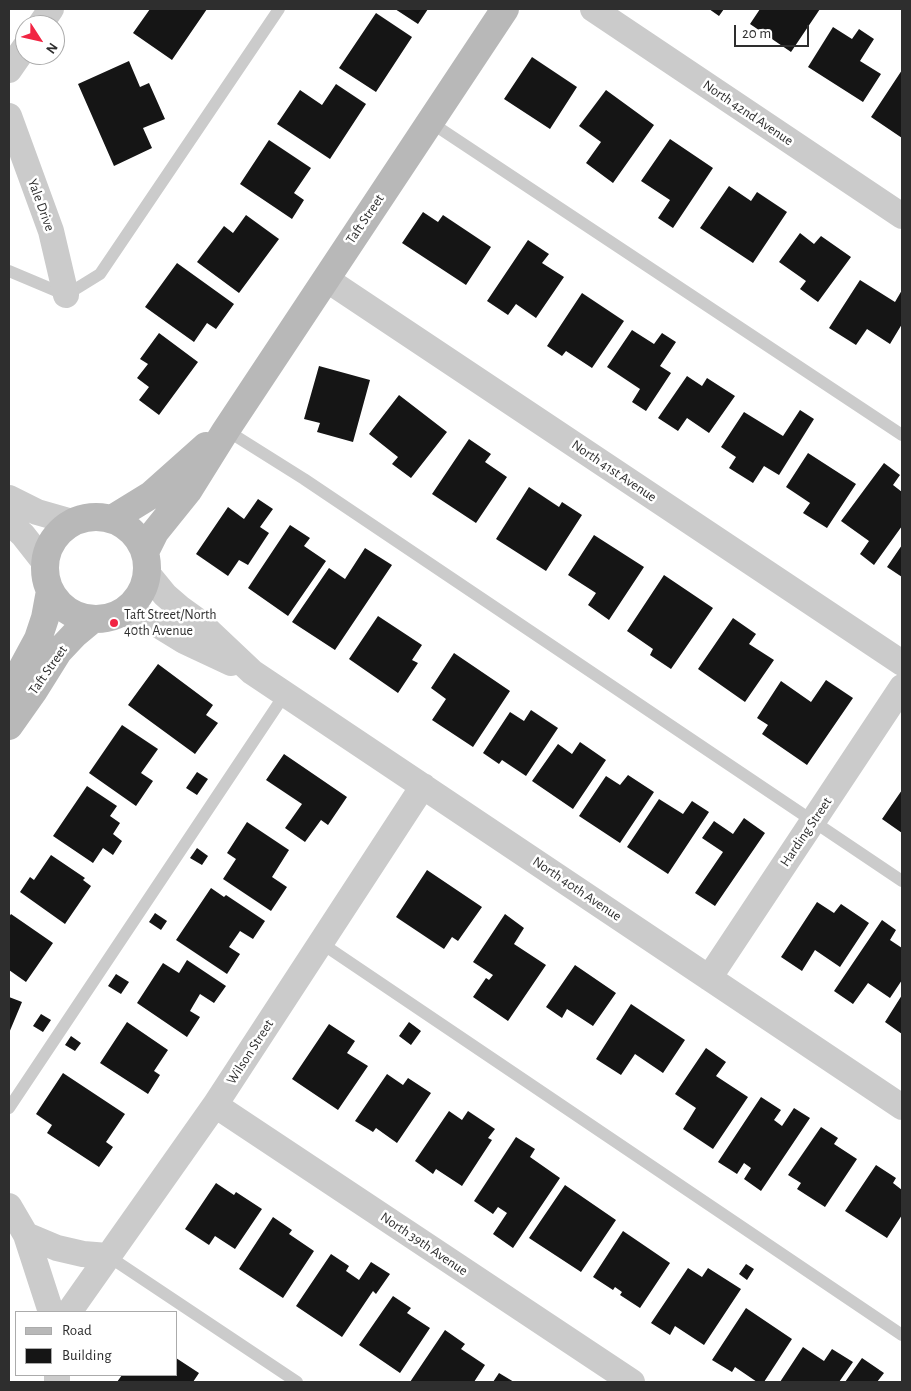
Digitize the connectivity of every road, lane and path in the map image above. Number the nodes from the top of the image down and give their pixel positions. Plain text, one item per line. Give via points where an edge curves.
1 (279, 9) edge
2 (505, 9) edge
3 (593, 9) edge
4 (9, 116) edge
5 (430, 122) junction
6 (902, 216) edge
7 (9, 271) edge
8 (326, 279) junction
9 (66, 295) junction
10 (226, 430) junction
11 (902, 435) edge
12 (9, 498) edge
13 (112, 518) junction
14 (9, 522) edge
15 (72, 522) junction
16 (45, 563) junction
17 (146, 563) junction
18 (50, 591) junction
19 (121, 613) junction
20 (93, 619) junction
21 (902, 664) edge
22 (252, 672) junction
23 (902, 687) edge
24 (285, 694) junction
25 (9, 703) edge
26 (9, 726) edge
27 (423, 786) junction
28 (813, 821) junction
29 (902, 881) edge
30 (321, 943) junction
31 (709, 978) junction
32 (215, 1105) junction
33 (902, 1107) edge
34 (9, 1108) edge
35 (9, 1206) edge
36 (26, 1235) junction
37 (108, 1256) junction
38 (52, 1311) edge
39 (70, 1311) edge
40 (902, 1335) edge
41 (297, 1382) edge
42 (632, 1382) edge

1 - 9 lane via 100,274
2 - 5 street, Taft Street
3 - 6 street, North 42nd Avenue
4 - 9 street, Yale Drive via 51,231
5 - 8 street, Taft Street
5 - 11 lane
7 - 9 lane
8 - 10 street, Taft Street
8 - 21 street, North 41st Avenue
10 - 13 street, Taft Street via 151,494
10 - 17 street, Taft Street via 188,491 155,532
10 - 28 lane
12 - 15 street via 37,512
13 - 15 street via 85,517
13 - 17 street via 133,531 141,541
14 - 16 street
15 - 16 street via 54,539
16 - 18 street
17 - 19 street via 140,594
17 - 22 street, North 40th Avenue via 165,595
18 - 20 street via 68,611
18 - 25 street, Taft Street via 38,639 18,676
19 - 20 street
19 - 22 street, North 40th Avenue via 158,625 184,641
20 - 26 street, Taft Street via 58,652
22 - 24 street, North 40th Avenue
23 - 28 street, Harding Street
24 - 27 street, North 40th Avenue
24 - 34 lane
27 - 30 street, Wilson Street
27 - 31 street, North 40th Avenue
28 - 29 lane
28 - 31 street, Harding Street
30 - 32 street, Wilson Street
30 - 40 lane
31 - 33 street, North 40th Avenue
32 - 37 street, Wilson Street
32 - 42 street, North 39th Avenue
35 - 36 street
36 - 37 street via 57,1248
36 - 38 street
37 - 39 street, Wilson Street
37 - 41 lane

